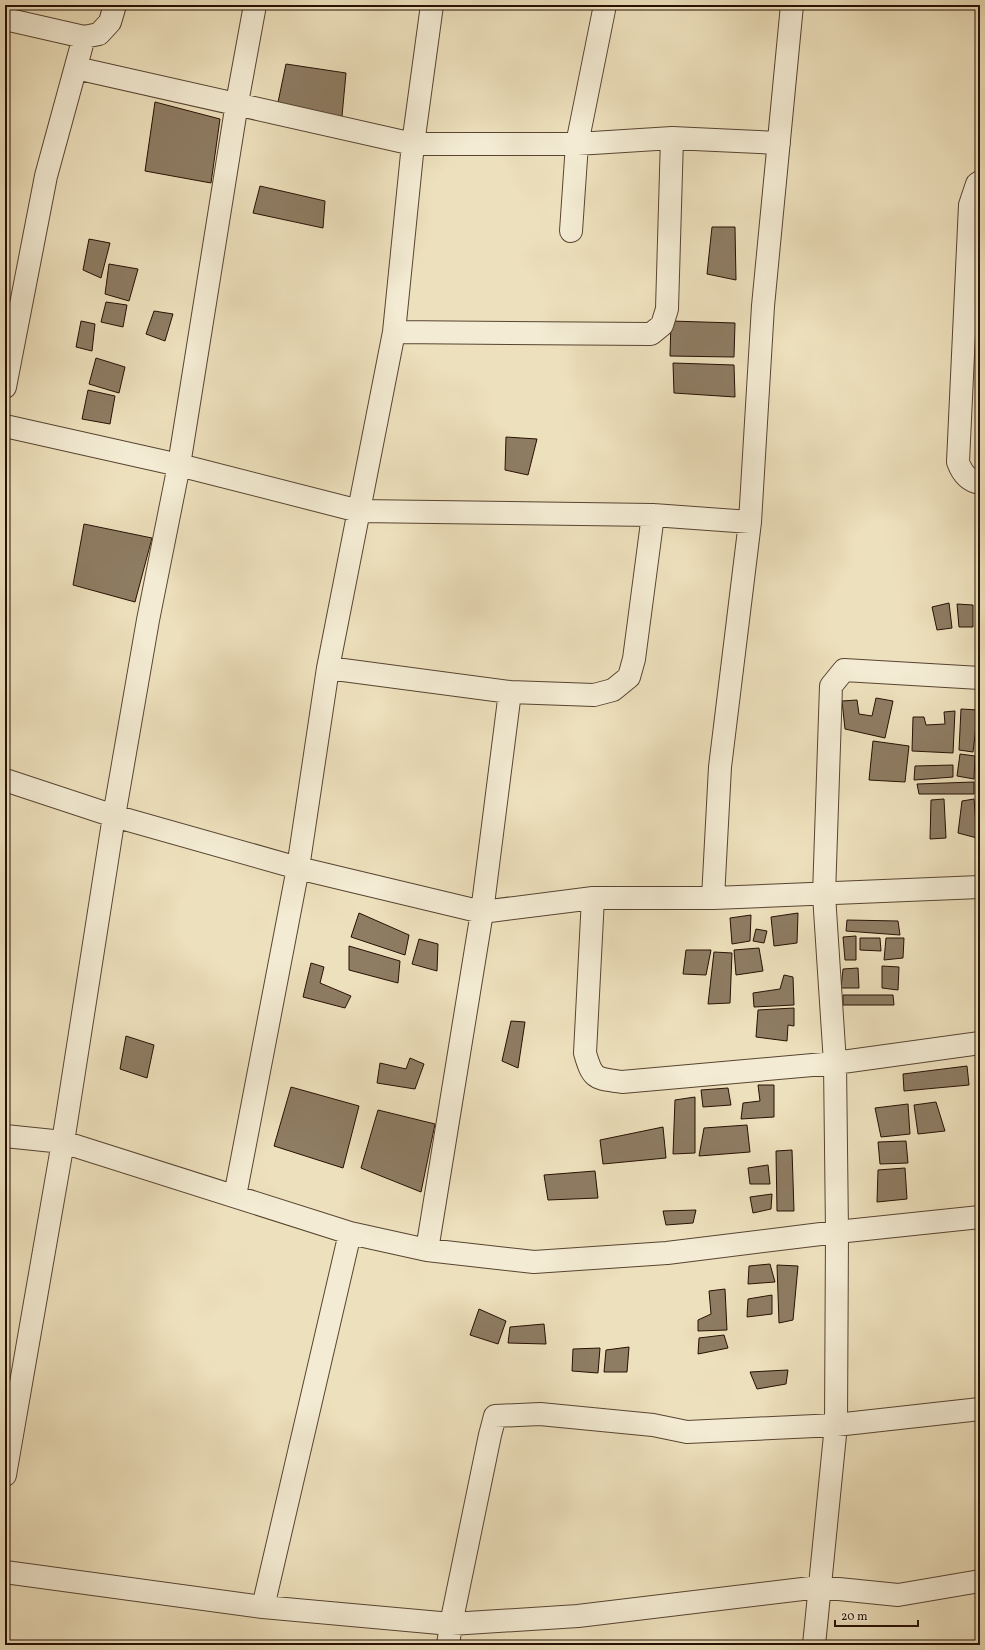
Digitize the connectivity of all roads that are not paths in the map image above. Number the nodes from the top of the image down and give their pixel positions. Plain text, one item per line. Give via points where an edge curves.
1 (115, 5) edge
2 (255, 5) edge
3 (432, 5) edge
4 (604, 5) edge
5 (792, 5) edge
6 (5, 19) edge
7 (84, 37) junction
8 (76, 68) junction
9 (237, 103) junction
10 (672, 138) junction
11 (779, 143) junction
12 (413, 144) junction
13 (578, 144) junction
14 (980, 182) edge
15 (571, 232) dead end
16 (394, 332) junction
17 (5, 388) edge
18 (5, 426) edge
19 (179, 465) junction
20 (980, 483) edge
21 (359, 511) junction
22 (653, 515) junction
23 (750, 522) junction
24 (328, 668) junction
25 (980, 678) edge
26 (510, 692) junction
27 (5, 780) edge
28 (114, 816) junction
29 (298, 868) junction
30 (980, 887) edge
31 (824, 895) junction
32 (593, 898) junction
33 (714, 898) junction
34 (482, 912) junction
35 (980, 1043) edge
36 (835, 1062) junction
37 (5, 1136) edge
38 (63, 1142) junction
39 (235, 1196) junction
40 (980, 1217) edge
41 (837, 1232) junction
42 (350, 1233) junction
43 (427, 1250) junction
44 (980, 1409) edge
45 (836, 1425) junction
46 (5, 1475) edge
47 (5, 1572) edge
48 (980, 1581) edge
49 (819, 1587) junction
50 (263, 1607) junction
51 (450, 1635) edge
52 (814, 1645) edge

1 - 7 street via 110,22 99,34
2 - 9 street
3 - 12 street
4 - 13 street
5 - 11 street
6 - 7 street
7 - 8 street
8 - 9 street
8 - 17 street via 46,176
9 - 12 street
9 - 19 street
10 - 11 street
10 - 13 street
10 - 16 street via 667,309 662,325 651,334
11 - 23 street via 763,306
12 - 13 street
12 - 16 street
13 - 15 street
14 - 20 street via 970,205 958,462 968,478
16 - 21 street
18 - 19 street
19 - 21 street
19 - 28 street via 148,620
21 - 22 street
21 - 24 street
22 - 23 street
22 - 26 street via 634,659 629,677 613,690 594,695
23 - 33 street via 720,767
24 - 26 street
24 - 29 street
25 - 31 street via 844,670 831,686
26 - 34 street
27 - 28 street
28 - 29 street
28 - 38 street
29 - 34 street
29 - 39 street
30 - 31 street
31 - 33 street
31 - 36 street
32 - 33 street
32 - 34 street
32 - 36 street via 585,1053 589,1069 597,1078 622,1082
34 - 43 street
35 - 36 street
36 - 41 street
37 - 38 street
38 - 39 street
38 - 46 street
39 - 42 street
40 - 41 street
41 - 43 street via 667,1253 534,1262
41 - 45 street
42 - 43 street
42 - 50 street
44 - 45 street
45 - 49 street
45 - 51 street via 687,1432 653,1425 540,1414 496,1416
47 - 50 street
48 - 49 street via 898,1595
49 - 51 street via 578,1616
49 - 52 street
50 - 51 street

